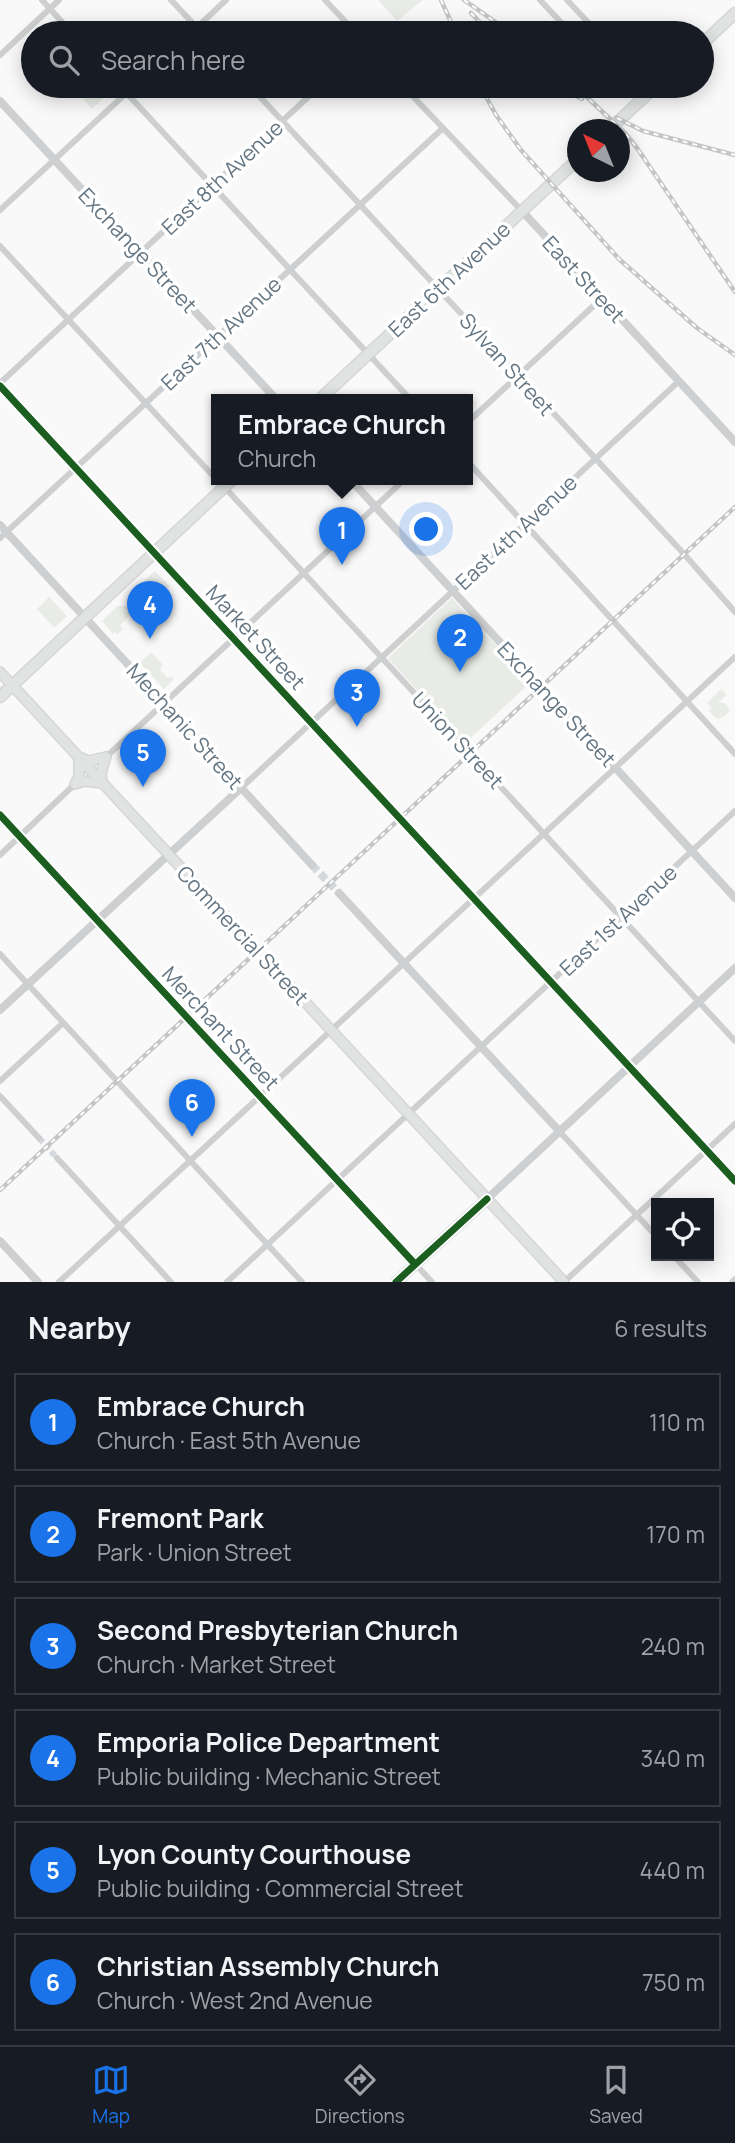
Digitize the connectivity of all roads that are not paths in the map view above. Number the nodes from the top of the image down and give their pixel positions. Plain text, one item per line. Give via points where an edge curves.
1 (41, 0) edge
2 (59, 0) edge
3 (171, 0) edge
4 (226, 0) edge
5 (325, 0) edge
6 (540, 0) edge
7 (567, 0) edge
8 (50, 9) junction
9 (735, 13) edge
10 (37, 21) edge
11 (61, 21) edge
12 (188, 21) edge
13 (206, 21) edge
14 (345, 21) edge
15 (559, 21) edge
16 (586, 21) edge
17 (714, 33) edge
18 (21, 36) edge
19 (0, 55) edge
20 (122, 98) edge
21 (132, 98) edge
22 (261, 98) edge
23 (307, 98) edge
24 (414, 98) edge
25 (640, 98) edge
26 (0, 101) edge
27 (620, 119) edge
28 (282, 121) junction
29 (442, 128) junction
30 (54, 160) junction
31 (567, 169) edge
32 (212, 186) junction
33 (360, 205) junction
34 (0, 210) edge
35 (522, 211) junction
36 (0, 246) edge
37 (141, 252) junction
38 (290, 269) junction
39 (439, 288) junction
40 (602, 298) junction
41 (69, 320) junction
42 (219, 336) junction
43 (368, 354) junction
44 (518, 375) junction
45 (678, 382) junction
46 (0, 385) edge
47 (271, 394) edge
48 (325, 394) edge
49 (405, 394) edge
50 (146, 403) junction
51 (473, 417) edge
52 (735, 442) edge
53 (594, 459) junction
54 (473, 467) edge
55 (76, 468) junction
56 (211, 474) edge
57 (221, 485) edge
58 (227, 485) edge
59 (355, 485) edge
60 (399, 485) edge
61 (224, 488) junction
62 (375, 507) junction
63 (525, 524) junction
64 (2, 532) edge
65 (154, 553) junction
66 (304, 574) junction
67 (453, 591) junction
68 (735, 612) edge
69 (85, 617) junction
70 (234, 639) junction
71 (382, 657) junction
72 (735, 657) edge
73 (0, 671) edge
74 (12, 685) junction
75 (0, 696) edge
76 (687, 702) junction
77 (164, 703) junction
78 (312, 722) junction
79 (735, 754) edge
80 (79, 757) junction
81 (106, 757) junction
82 (615, 768) junction
83 (102, 783) junction
84 (75, 784) junction
85 (241, 788) junction
86 (735, 811) edge
87 (0, 815) edge
88 (545, 834) junction
89 (20, 837) junction
90 (692, 851) junction
91 (169, 854) junction
92 (0, 855) edge
93 (312, 865) tunnel mouth
94 (339, 893) tunnel mouth
95 (735, 898) edge
96 (474, 899) junction
97 (621, 917) junction
98 (97, 920) junction
99 (0, 954) edge
100 (404, 963) junction
101 (735, 968) edge
102 (551, 982) junction
103 (27, 984) junction
104 (699, 1002) junction
105 (0, 1010) edge
106 (63, 1023) junction
107 (332, 1031) junction
108 (735, 1041) edge
109 (482, 1047) junction
110 (629, 1067) junction
111 (0, 1081) edge
112 (0, 1096) edge
113 (261, 1097) junction
114 (409, 1115) junction
115 (735, 1124) edge
116 (560, 1132) junction
117 (39, 1138) tunnel mouth
118 (706, 1151) junction
119 (57, 1158) tunnel mouth
120 (191, 1161) junction
121 (338, 1181) junction
122 (735, 1181) edge
123 (487, 1199) junction
124 (637, 1215) junction
125 (120, 1226) junction
126 (651, 1230) edge
127 (0, 1241) edge
128 (268, 1245) junction
129 (679, 1261) edge
130 (415, 1265) junction
131 (38, 1282) edge
132 (59, 1282) edge
133 (171, 1282) edge
134 (227, 1282) edge
135 (302, 1282) edge
136 (396, 1282) edge
137 (432, 1282) edge
138 (564, 1282) edge
139 (698, 1282) edge

1 - 8 street
2 - 8 street
3 - 12 street
4 - 13 street
5 - 14 street
6 - 15 street
7 - 16 street
8 - 10 street
8 - 11 street
9 - 17 main road
18 - 19 street
20 - 30 street
21 - 32 street
22 - 28 street, Sylvan Street
23 - 28 street, East 8th Avenue
24 - 29 street, East Street
25 - 27 main road
26 - 30 street, Exchange Street
28 - 32 street, East 8th Avenue
28 - 33 street, Sylvan Street
29 - 33 street, East 7th Avenue
29 - 35 street, East Street
30 - 34 street
30 - 37 street, Exchange Street
31 - 35 main road, East 6th Avenue
32 - 37 street, East 8th Avenue
32 - 38 street
33 - 38 street, East 7th Avenue
33 - 39 street, Sylvan Street
35 - 39 main road, East 6th Avenue
35 - 40 street, East Street
36 - 41 street, Union Street
37 - 41 street, East 8th Avenue
37 - 42 street, Exchange Street
38 - 42 street, East 7th Avenue
38 - 43 street
39 - 43 main road, East 6th Avenue
39 - 44 street, Sylvan Street
40 - 44 street
40 - 45 street, East Street
41 - 46 street, East 8th Avenue
41 - 50 street, Union Street
42 - 47 street, Exchange Street
42 - 50 street, East 7th Avenue
43 - 48 main road, East 6th Avenue
43 - 49 street
44 - 51 street
44 - 53 street, Sylvan Street
45 - 52 street, East Street
45 - 53 street, East 4th Avenue
46 - 55 street, Market Street
50 - 55 street, East 7th Avenue
50 - 56 street, Union Street
53 - 63 street, East 4th Avenue
53 - 68 street, Sylvan Street
54 - 63 street
55 - 64 street, East 7th Avenue
55 - 65 street, Market Street
57 - 61 street, Union Street
58 - 61 main road
59 - 62 street, Exchange Street
60 - 62 street
61 - 65 main road
61 - 66 street, Union Street
62 - 66 street
62 - 67 street, Exchange Street
63 - 67 street, East 4th Avenue
63 - 76 street
64 - 69 street, Mechanic Street
65 - 69 main road
65 - 70 street, Market Street
66 - 70 street
66 - 71 street, Union Street
67 - 71 street, East 4th Avenue
67 - 82 street, Exchange Street
69 - 74 main road
69 - 77 street, Mechanic Street
70 - 77 street
70 - 78 street, Market Street
71 - 78 street, East 4th Avenue
71 - 88 street, Union Street
72 - 76 street
73 - 74 main road, Commercial Street
74 - 75 main road
74 - 80 main road, Commercial Street
76 - 79 street
76 - 82 street
77 - 81 street
77 - 85 street, Mechanic Street
78 - 85 street, East 4th Avenue
78 - 96 street, Market Street
80 - 81 main road via 88,761
80 - 83 main road, Commercial Street
80 - 84 main road
81 - 83 main road
82 - 88 street
82 - 90 street, Exchange Street
83 - 84 main road
83 - 91 main road, Commercial Street
84 - 89 street
85 - 91 street, East 4th Avenue
85 - 93 street, Mechanic Street
86 - 90 street, East 1st Avenue
87 - 89 street, Merchant Street
88 - 96 street
88 - 97 street, Union Street
89 - 92 street
89 - 98 street, Merchant Street
90 - 95 street, Exchange Street
90 - 97 street, East 1st Avenue
91 - 98 street, East 4th Avenue
91 - 107 main road, Commercial Street
94 - 100 street
96 - 100 street
96 - 102 street, Market Street
97 - 102 street, East 1st Avenue
97 - 104 street, Union Street
98 - 103 street, East 4th Avenue
98 - 113 street, Merchant Street
99 - 103 street
100 - 107 street
100 - 109 street
101 - 104 street
102 - 109 street, East 1st Avenue
102 - 110 street, Market Street
103 - 105 street, East 4th Avenue
103 - 106 street
104 - 108 street, Union Street
104 - 110 street
106 - 111 street
106 - 120 street
107 - 113 street
107 - 114 main road, Commercial Street
109 - 114 street, East 1st Avenue
109 - 116 street
110 - 116 street
110 - 118 street, Market Street
112 - 117 street
113 - 120 street
113 - 121 street, Merchant Street
114 - 121 street, East 1st Avenue
114 - 123 main road, Commercial Street
115 - 118 street
116 - 123 street
116 - 124 street
118 - 122 street, Market Street
118 - 124 street
119 - 125 street
120 - 125 street
120 - 128 street
121 - 128 street, East 1st Avenue
121 - 130 street, Merchant Street
123 - 130 main road
123 - 138 main road, Commercial Street
124 - 126 street
124 - 138 street
125 - 132 street
125 - 133 street
127 - 131 street
128 - 134 street, East 1st Avenue
128 - 135 street
129 - 139 street
130 - 136 main road
130 - 137 street, Merchant Street

